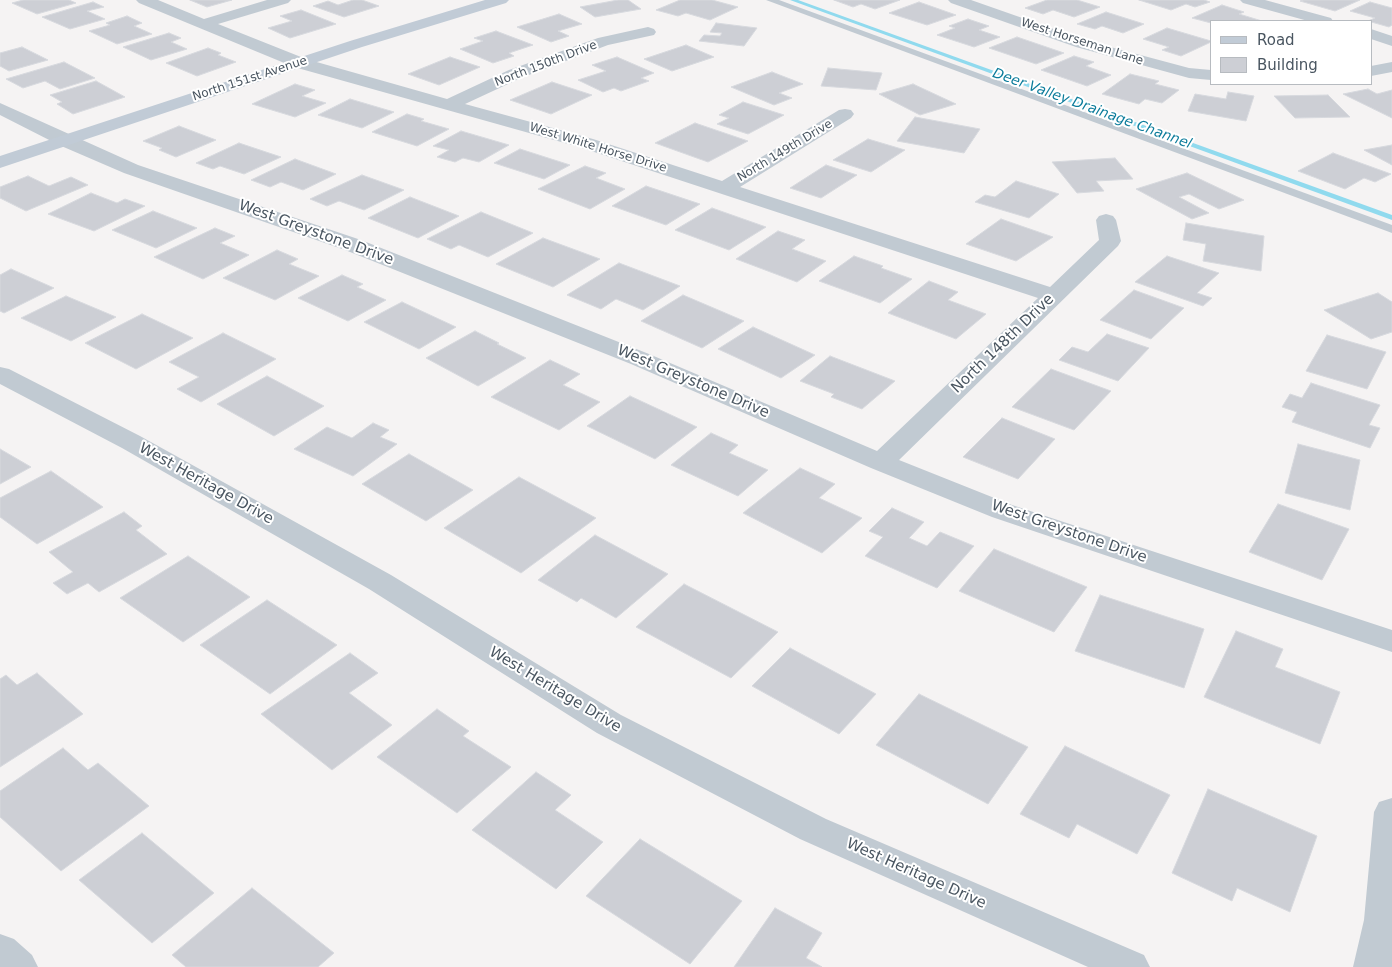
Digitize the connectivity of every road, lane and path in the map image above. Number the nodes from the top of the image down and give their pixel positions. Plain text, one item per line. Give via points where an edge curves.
1 (144, 0) edge
2 (283, 0) edge
3 (501, 0) edge
4 (771, 0) edge
5 (956, 0) edge
6 (1248, 0) edge
7 (1321, 20) edge
8 (206, 23) junction
9 (648, 32) dead end
10 (1372, 34) edge
11 (1392, 41) edge
12 (300, 63) junction
13 (1392, 67) edge
14 (1372, 71) edge
15 (1210, 75) edge
16 (448, 105) junction
17 (0, 108) edge
18 (845, 114) dead end
19 (66, 141) junction
20 (0, 162) edge
21 (724, 188) junction
22 (1106, 220) dead end
23 (1392, 229) edge
24 (1054, 295) junction
25 (0, 374) edge
26 (881, 462) junction
27 (1392, 642) edge
28 (1392, 812) edge
29 (0, 951) edge
30 (18, 967) edge
31 (1130, 967) edge
32 (1373, 967) edge

1 - 8 street, West White Horse Drive
2 - 8 street
3 - 12 street, North 151st Avenue
4 - 23 lane
5 - 15 street, West Horseman Lane via 1082,44 1189,73
6 - 7 street
8 - 12 street, West White Horse Drive
9 - 16 street, North 150th Drive via 604,41 568,54
10 - 11 street
12 - 16 street, West White Horse Drive
12 - 19 street, North 151st Avenue
13 - 14 street
16 - 21 street, West White Horse Drive via 586,143
17 - 19 street, West Greystone Drive
18 - 21 street, North 149th Drive
19 - 20 street, North 151st Avenue
19 - 26 street, West Greystone Drive via 131,169 363,248 640,359
21 - 24 street, West White Horse Drive
22 - 24 street, North 148th Drive via 1110,241
24 - 26 street, North 148th Drive
25 - 31 street, West Heritage Drive via 131,442 380,582 609,724 812,829
26 - 27 street, West Greystone Drive via 1002,511
28 - 32 street via 1383,920
29 - 30 street

